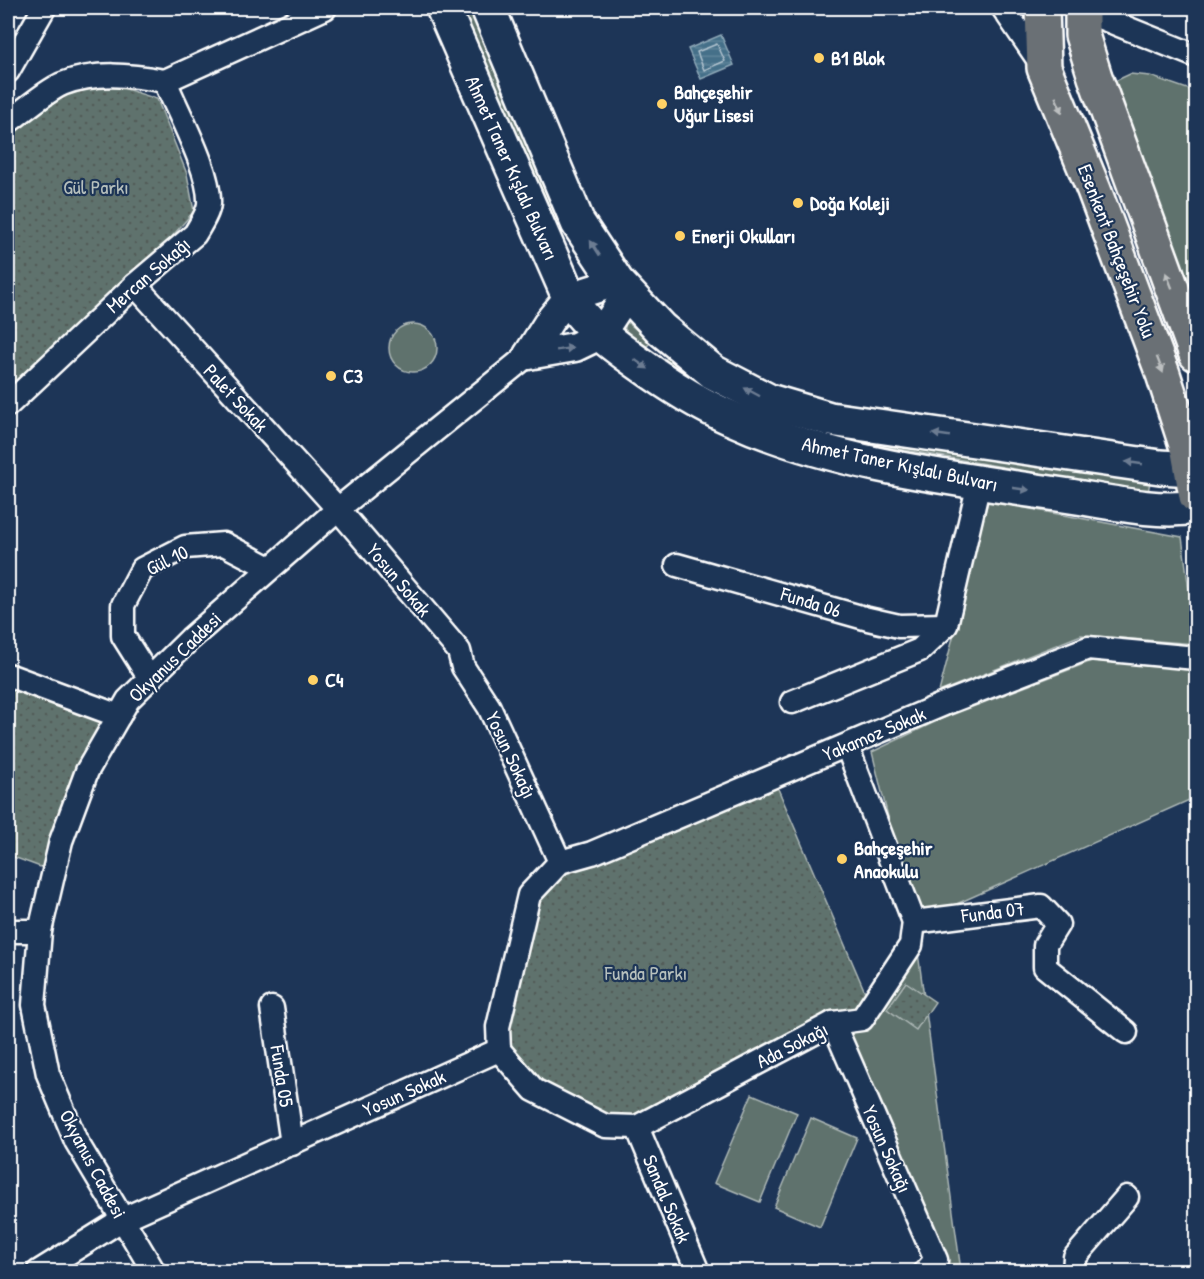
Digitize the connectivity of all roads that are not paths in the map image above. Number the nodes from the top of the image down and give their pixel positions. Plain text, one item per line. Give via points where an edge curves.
1 (44, 8) edge
2 (325, 8) edge
3 (443, 8) edge
4 (488, 8) edge
5 (1003, 8) edge
6 (1042, 8) edge
7 (1080, 8) edge
8 (1197, 56) edge
9 (1044, 68) junction
10 (8, 71) edge
11 (165, 81) junction
12 (8, 122) edge
13 (135, 285) junction
14 (622, 288) junction
15 (569, 297) junction
16 (600, 335) junction
17 (1197, 354) edge
18 (528, 355) junction
19 (8, 405) edge
20 (1195, 478) edge
21 (979, 483) junction
22 (1197, 507) edge
23 (338, 509) junction
24 (677, 565) dead end
25 (270, 568) junction
26 (946, 625) junction
27 (459, 651) joint
28 (1197, 658) edge
29 (8, 675) edge
30 (150, 679) junction
31 (792, 702) dead end
32 (119, 716) junction
33 (847, 746) junction
34 (560, 862) junction
35 (914, 922) junction
36 (8, 931) edge
37 (40, 931) junction
38 (272, 1008) dead end
39 (832, 1023) junction
40 (1126, 1032) dead end
41 (500, 1050) junction
42 (637, 1127) junction
43 (292, 1144) junction
44 (1127, 1197) dead end
45 (123, 1219) junction
46 (38, 1272) edge
47 (154, 1272) edge
48 (698, 1272) edge
49 (925, 1272) edge
50 (1074, 1272) edge

1 - 10 street
2 - 11 street
3 - 15 main road, Ahmet Taner Kışlalı Bulvarı
14 -> 4 main road, Ahmet Taner Kışlalı Bulvarı via 579,223
5 - 9 street
6 - 9 main road, Esenkent Bahçeşehir Yolu
7 - 8 street
17 -> 7 main road, Esenkent Bahçeşehir Yolu via 1095,77 1082,35
9 -> 20 main road, Esenkent Bahçeşehir Yolu via 1159,363
11 - 12 street via 91,75 61,85
11 - 13 street, Mercan Sokağı via 208,182 209,207 195,234
13 - 19 street, Mercan Sokağı
13 - 23 street, Palet Sokak
14 - 15 street
14 - 16 street
20 -> 14 main road, Ahmet Taner Kışlalı Bulvarı via 1160,467 830,419 769,401 713,372
15 - 16 main road, Ahmet Taner Kışlalı Bulvarı
15 - 18 street
18 -> 16 street via 575,347
16 -> 21 main road, Ahmet Taner Kışlalı Bulvarı via 664,380 730,418 792,441 870,462
18 - 23 street, Okyanus Caddesi
21 -> 22 main road, Ahmet Taner Kışlalı Bulvarı via 1166,509
21 - 26 street
23 - 25 street, Okyanus Caddesi
23 - 27 street, Yosun Sokak
24 - 26 street, Funda 06 via 868,620 899,626
25 - 30 street, Okyanus Caddesi
25 - 30 street, Gül 10 via 224,544 185,548 142,569 123,605 123,636
26 - 31 street via 920,650
27 - 34 street, Yosun Sokağı via 463,667 489,706
28 - 33 street, Yakamoz Sokak via 1088,648
29 - 32 street
30 - 32 street, Okyanus Caddesi
32 - 37 street, Okyanus Caddesi via 87,771 65,831
33 - 34 street, Yakamoz Sokak via 592,853
33 - 35 street
34 - 41 street via 529,895 498,1027
35 - 39 street, Ada Sokağı via 911,945 862,1019
35 - 40 street, Funda 07 via 1041,906 1058,924 1045,945 1045,967
36 - 37 street
37 - 45 street, Okyanus Caddesi via 34,1005 48,1074 76,1141
38 - 43 street, Funda 05
39 - 42 street, Ada Sokağı
39 - 49 street, Yosun Sokağı via 936,1260
41 - 42 street, Ada Sokağı via 534,1090 605,1126
41 - 43 street, Yosun Sokak
42 - 48 street, Sandal Sokak
43 - 45 street, Yosun Sokak
44 - 50 street via 1075,1257
45 - 46 street, Yosun Sokak
45 - 47 street, Okyanus Caddesi

